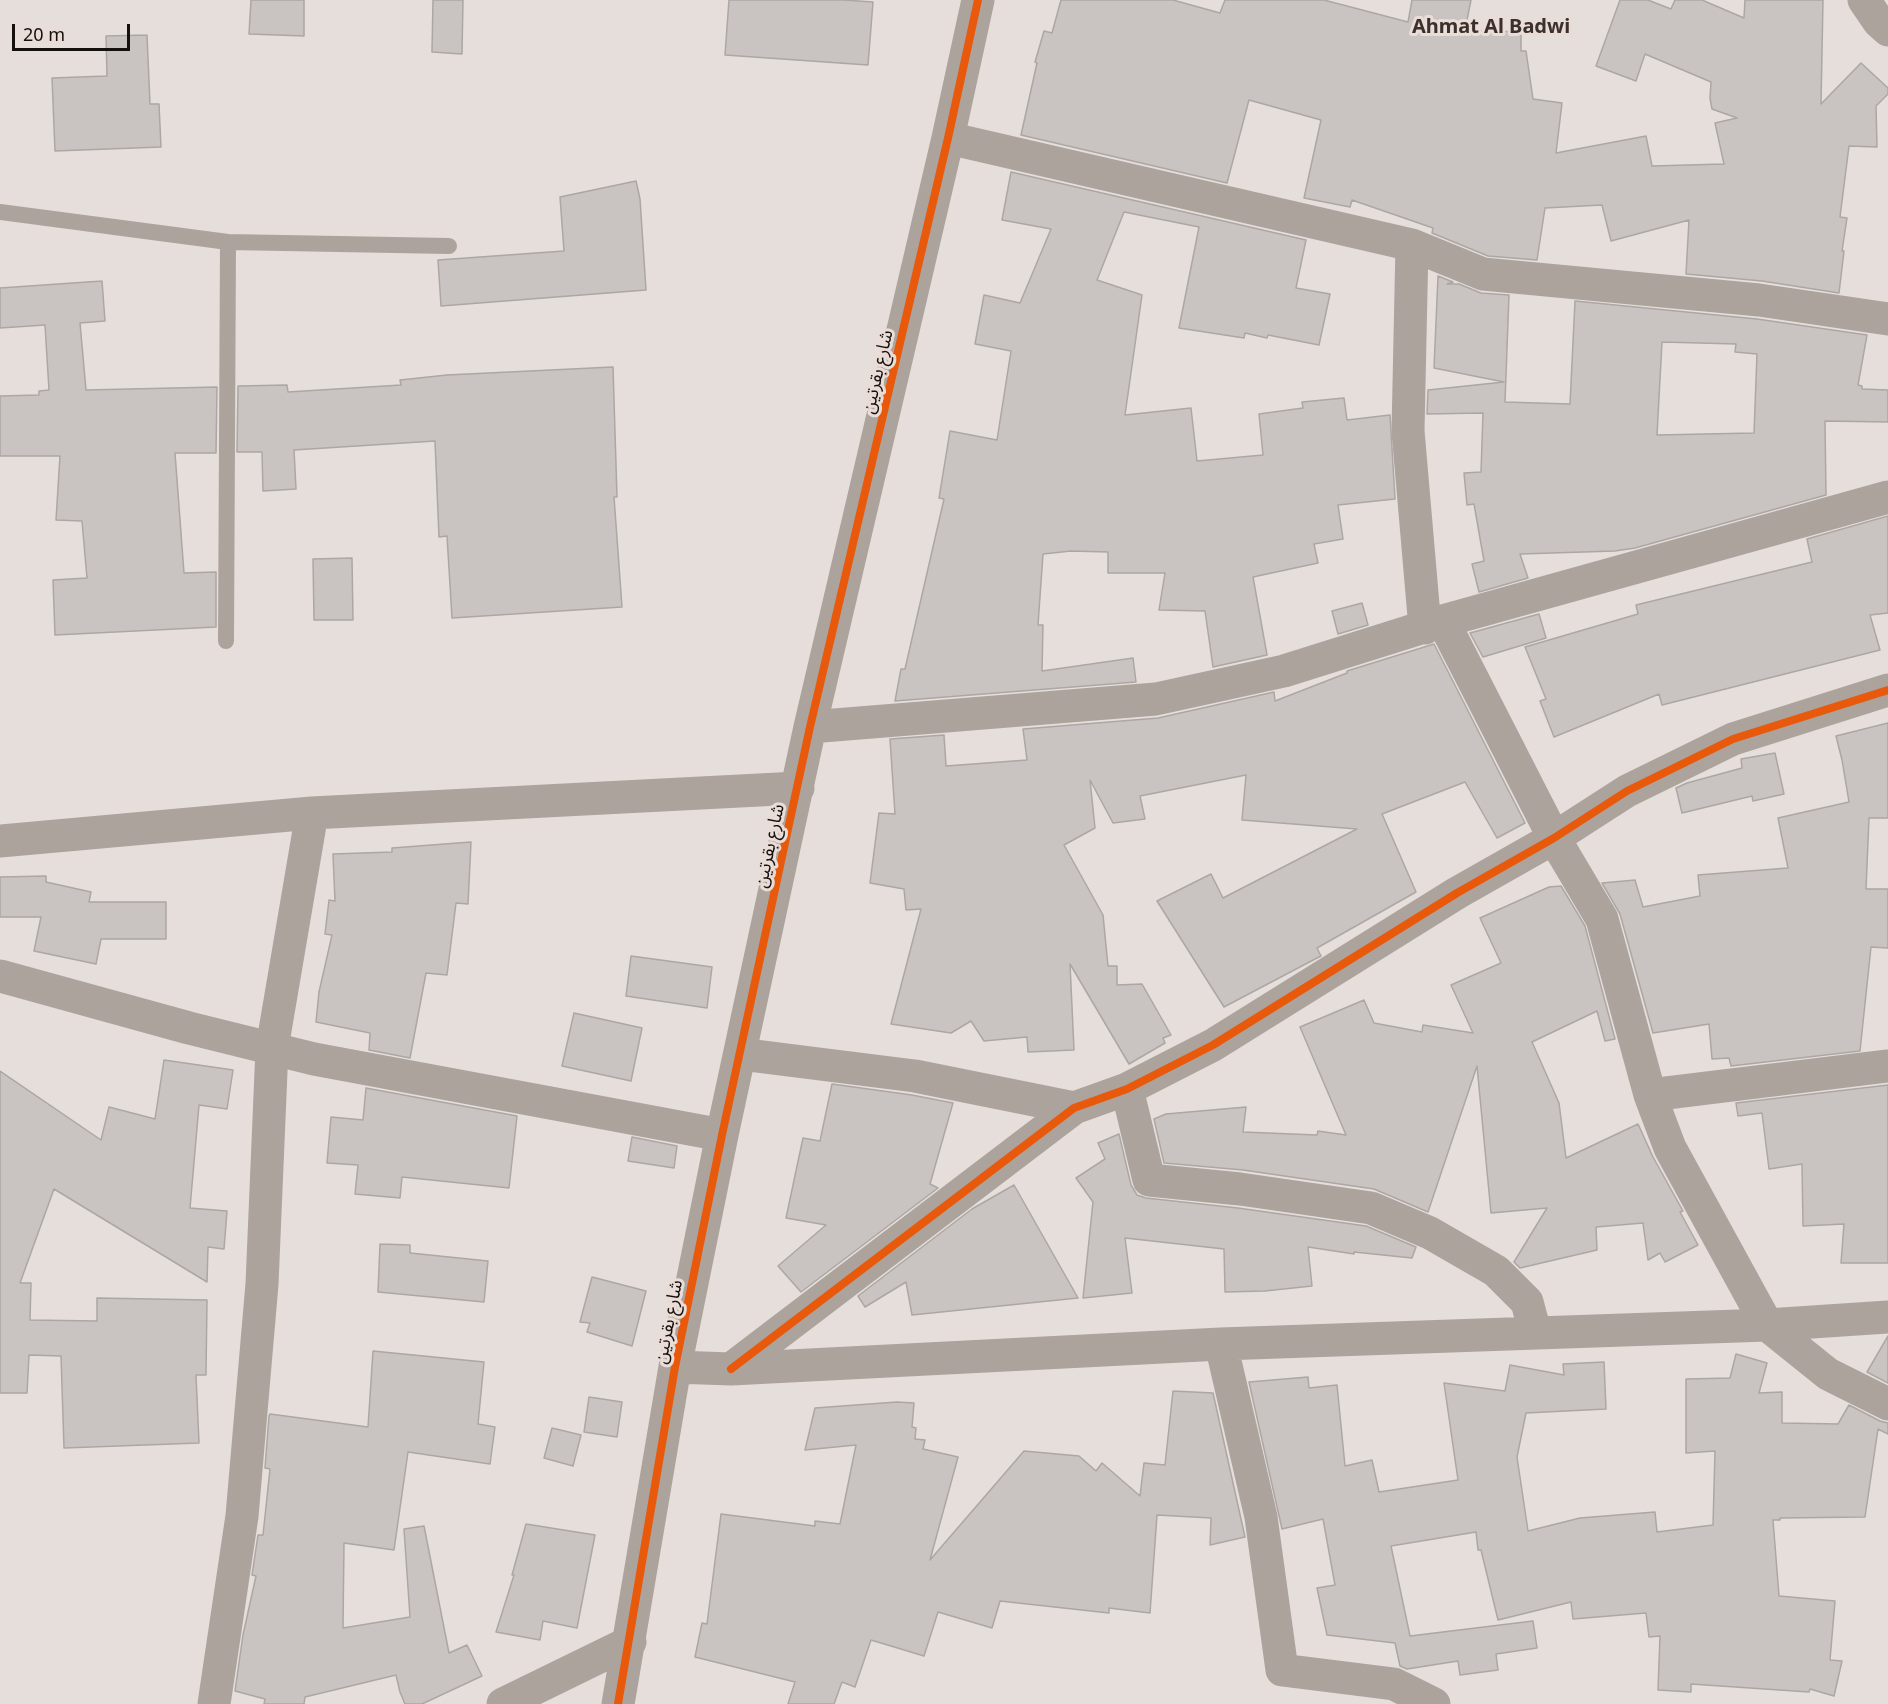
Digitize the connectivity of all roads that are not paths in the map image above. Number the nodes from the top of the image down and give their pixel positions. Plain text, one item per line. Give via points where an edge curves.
1 (978, 0) edge
2 (1864, 0) edge
3 (1888, 30) edge
4 (948, 138) junction
5 (0, 212) edge
6 (228, 242) junction
7 (1412, 245) junction
8 (449, 246) dead end
9 (1888, 319) edge
10 (1888, 497) edge
11 (1434, 624) junction
12 (226, 641) dead end
13 (1888, 690) edge
14 (810, 727) junction
15 (798, 788) junction
16 (312, 813) junction
17 (1554, 838) junction
18 (0, 841) edge
19 (0, 976) edge
20 (272, 1048) junction
21 (740, 1054) junction
22 (1888, 1066) edge
23 (1127, 1089) junction
24 (1650, 1095) junction
25 (1074, 1108) junction
26 (722, 1135) junction
27 (1888, 1317) edge
28 (1767, 1325) junction
29 (1535, 1332) junction
30 (1221, 1344) junction
31 (675, 1367) junction
32 (731, 1369) junction
33 (1888, 1404) edge
34 (630, 1642) junction
35 (214, 1704) edge
36 (503, 1704) edge
37 (618, 1704) edge
38 (1434, 1704) edge

1 - 4 street, شارع بقرتين
2 - 3 street
4 - 7 street
4 - 14 street, شارع بقرتين
5 - 6 lane
6 - 8 lane
6 - 12 lane
7 - 9 street via 1483,274 1759,300
7 - 11 street via 1408,430
10 - 11 street
11 - 14 street via 1284,671 1156,699
11 - 17 street
13 - 17 street via 1733,739 1626,791
14 - 15 street, شارع بقرتين
15 - 16 street
15 - 21 street, شارع بقرتين
16 - 18 street
16 - 20 street
17 - 23 street via 1457,893 1213,1045
17 - 24 street via 1602,919
19 - 20 street
20 - 26 street
20 - 35 street via 262,1284 242,1516
21 - 25 street via 915,1076
21 - 26 street, شارع بقرتين
22 - 24 street
23 - 25 street
23 - 29 street via 1149,1180 1371,1208 1430,1233 1496,1271 1527,1302
24 - 28 street via 1670,1148
25 - 32 street
26 - 31 street, شارع بقرتين
27 - 28 street
28 - 29 street
28 - 33 street via 1828,1374
29 - 30 street
30 - 32 street
30 - 38 street via 1261,1517 1282,1670 1394,1684
31 - 32 street
31 - 34 street, شارع بقرتين
34 - 36 street
34 - 37 street, شارع بقرتين

